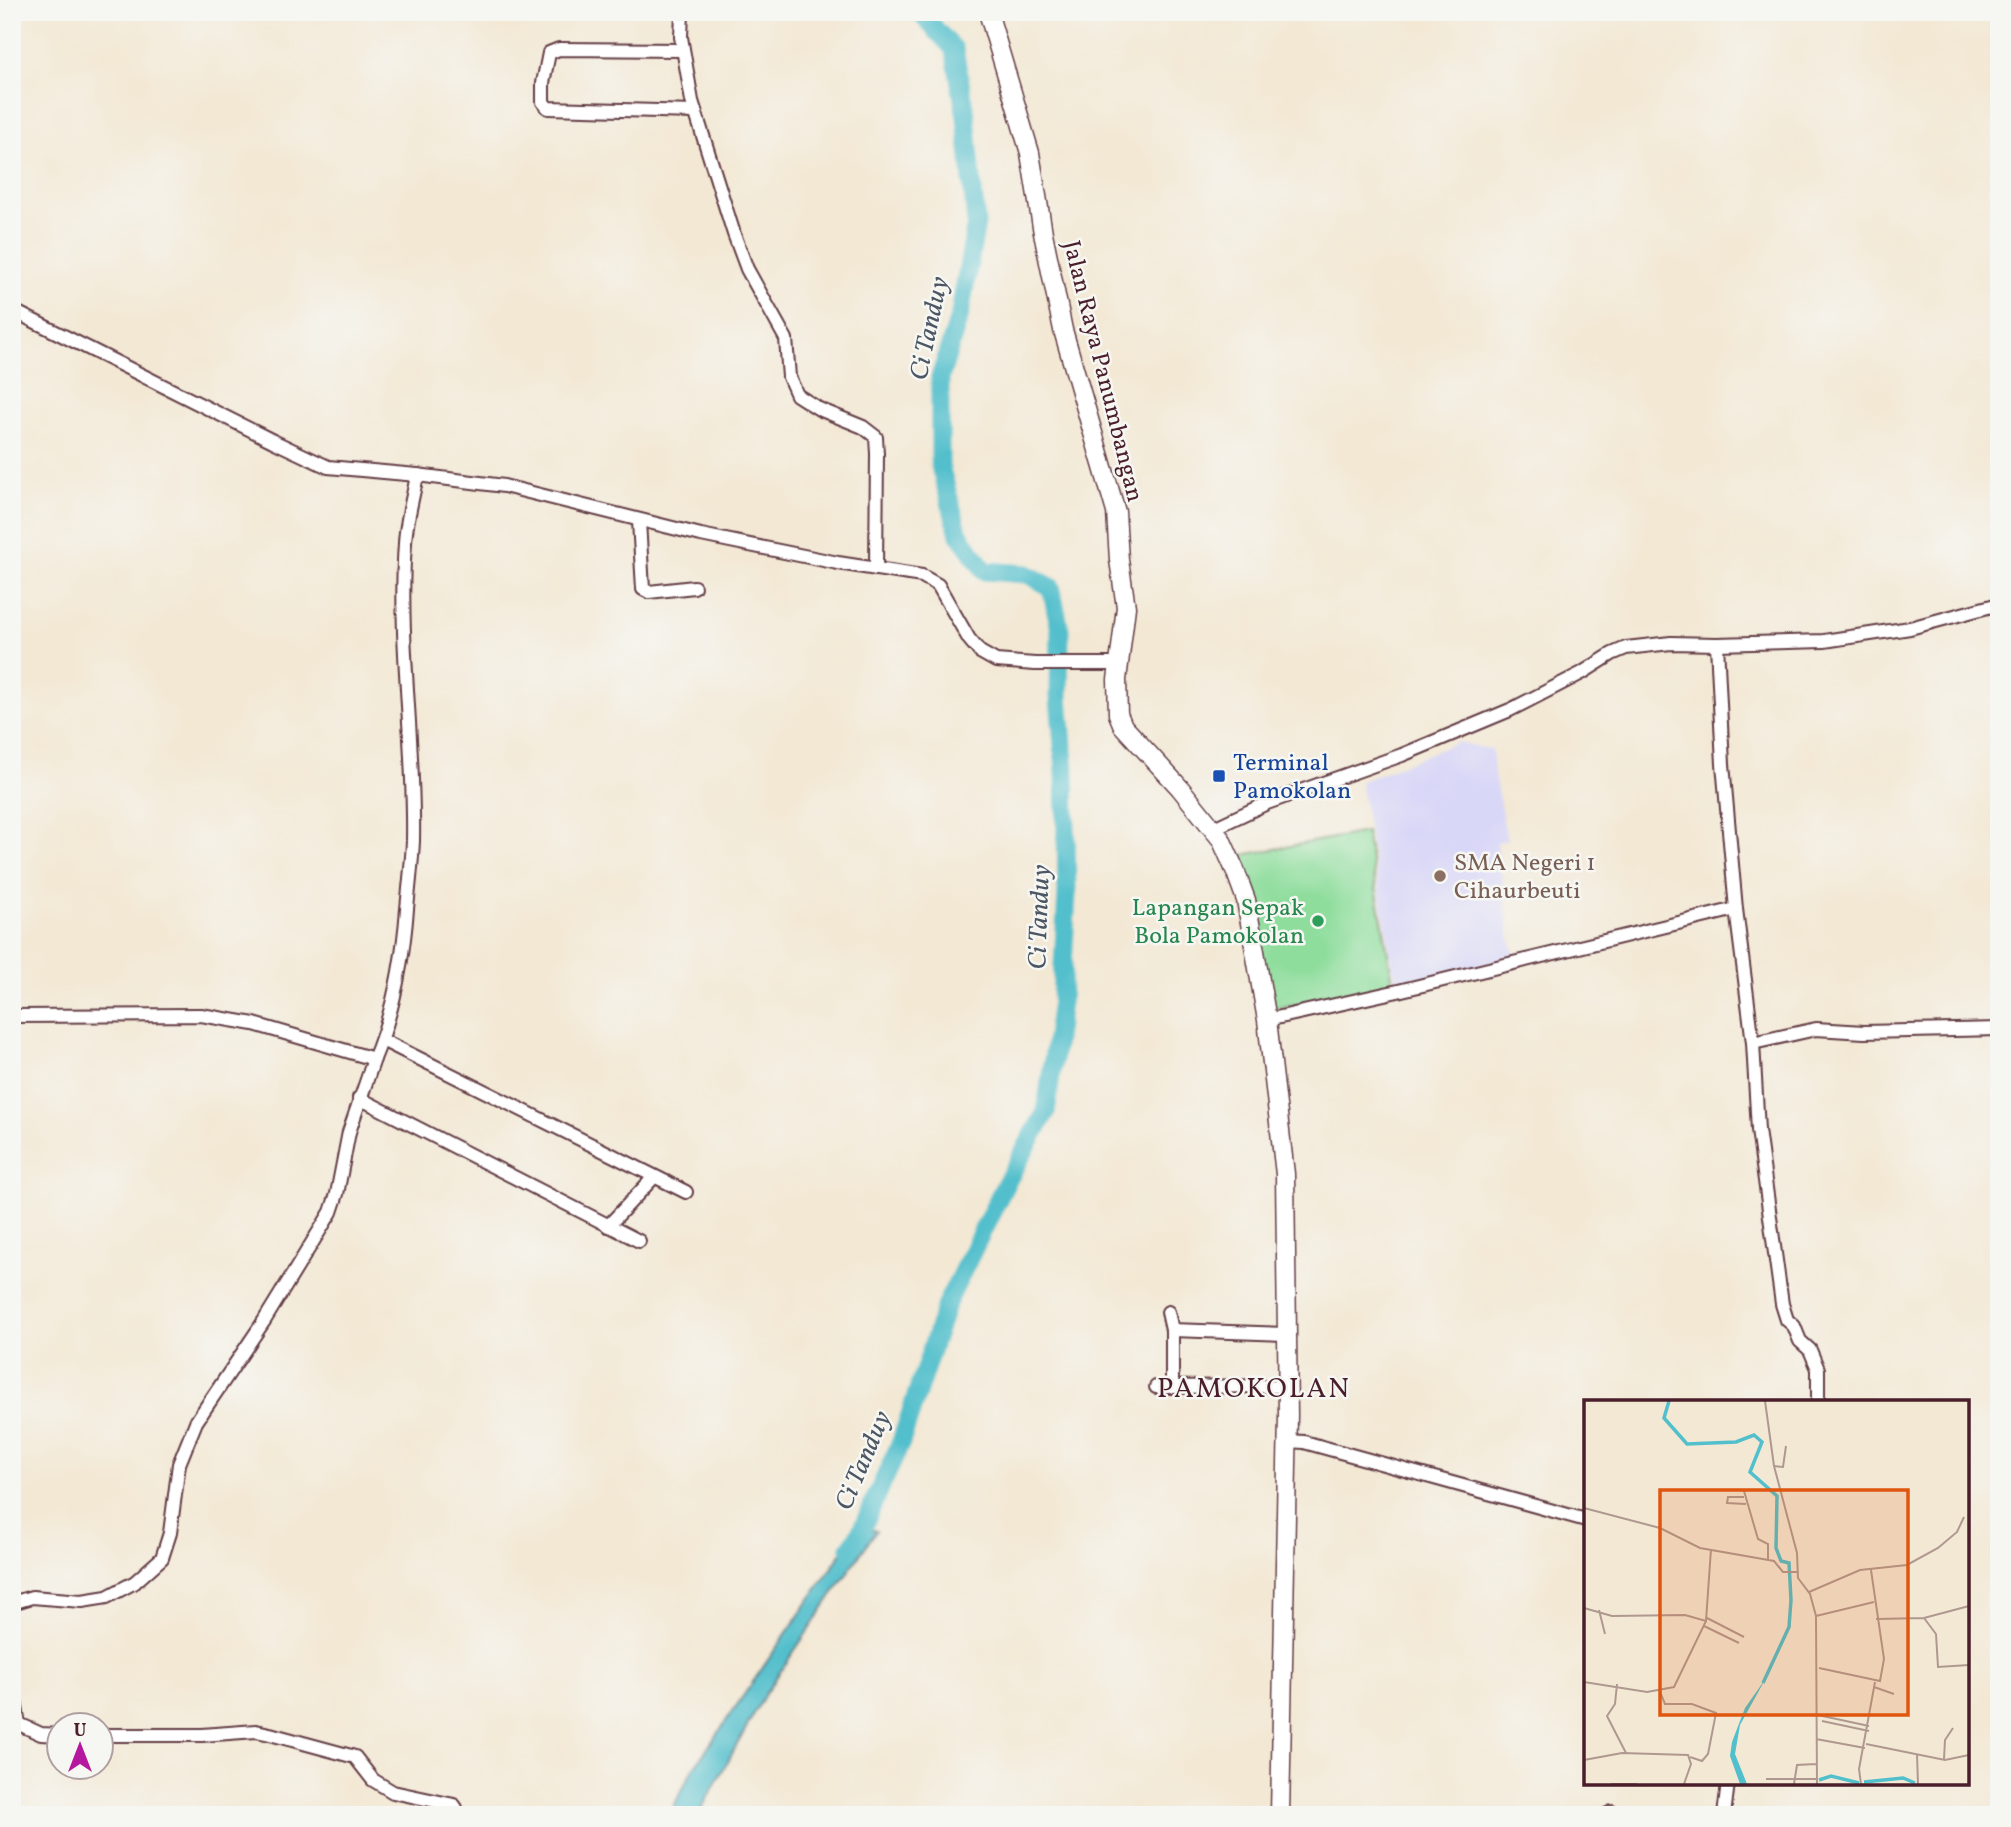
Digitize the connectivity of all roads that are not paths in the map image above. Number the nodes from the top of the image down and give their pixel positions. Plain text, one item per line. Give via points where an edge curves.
1 (682, 12) edge
2 (988, 12) edge
3 (682, 50) junction
4 (695, 112) junction
5 (12, 310) edge
6 (417, 475) junction
7 (639, 520) junction
8 (876, 569) junction
9 (694, 587) dead end
10 (1999, 604) edge
11 (1717, 644) junction
12 (1118, 664) junction
13 (1214, 828) junction
14 (1736, 909) junction
15 (12, 1017) edge
16 (1268, 1020) junction
17 (1999, 1029) edge
18 (382, 1040) junction
19 (1753, 1043) junction
20 (374, 1059) junction
21 (359, 1098) junction
22 (654, 1177) junction
23 (686, 1192) dead end
24 (608, 1226) junction
25 (639, 1241) dead end
26 (1168, 1312) dead end
27 (1172, 1330) junction
28 (1287, 1334) junction
29 (1288, 1386) junction
30 (1156, 1387) dead end
31 (1172, 1387) junction
32 (1818, 1400) edge
33 (1288, 1441) junction
34 (1584, 1519) edge
35 (12, 1603) edge
36 (12, 1685) edge
37 (46, 1734) edge
38 (116, 1735) edge
39 (1728, 1785) edge
40 (456, 1815) edge
41 (1280, 1815) edge
42 (1724, 1815) edge

1 - 3 street
2 - 12 main road, Jalan Raya Panumbangan via 1030,153 1063,330 1116,512 1125,607
3 - 4 street
3 - 4 street via 552,51 543,102 548,108
4 - 8 street via 743,257 786,340 789,377 797,395 876,437
5 - 6 street via 328,467
6 - 7 street via 504,486
6 - 18 street via 405,541 404,584 412,847 404,951
7 - 8 street
7 - 9 street via 643,589
8 - 12 street via 922,576 938,585 969,639 996,661
10 - 11 street via 1910,628 1824,640
11 - 13 street via 1671,643 1619,651 1510,710
11 - 14 street
12 - 13 main road, Jalan Raya Panumbangan via 1116,696 1124,726
13 - 16 main road, Jalan Raya Panumbangan via 1246,900
14 - 16 street
14 - 19 street
15 - 20 street via 201,1015 254,1024
16 - 28 main road, Jalan Raya Panumbangan via 1285,1174
17 - 19 street via 1816,1029
18 - 20 street
18 - 22 street
19 - 32 street via 1758,1130 1782,1304 1818,1369
20 - 21 street
21 - 24 street
21 - 35 street via 331,1212 196,1422 181,1456 162,1558 135,1582 107,1597 82,1601 32,1597
22 - 23 street
22 - 24 street
24 - 25 street
26 - 27 street
27 - 28 street
27 - 31 street
28 - 29 main road, Jalan Raya Panumbangan
29 - 31 street
29 - 33 main road, Jalan Raya Panumbangan
30 - 31 street
33 - 34 street
33 - 41 main road, Jalan Raya Panumbangan
36 - 37 street via 19,1723
38 - 40 street via 270,1734 355,1757 373,1780 389,1790 454,1805
39 - 42 street

